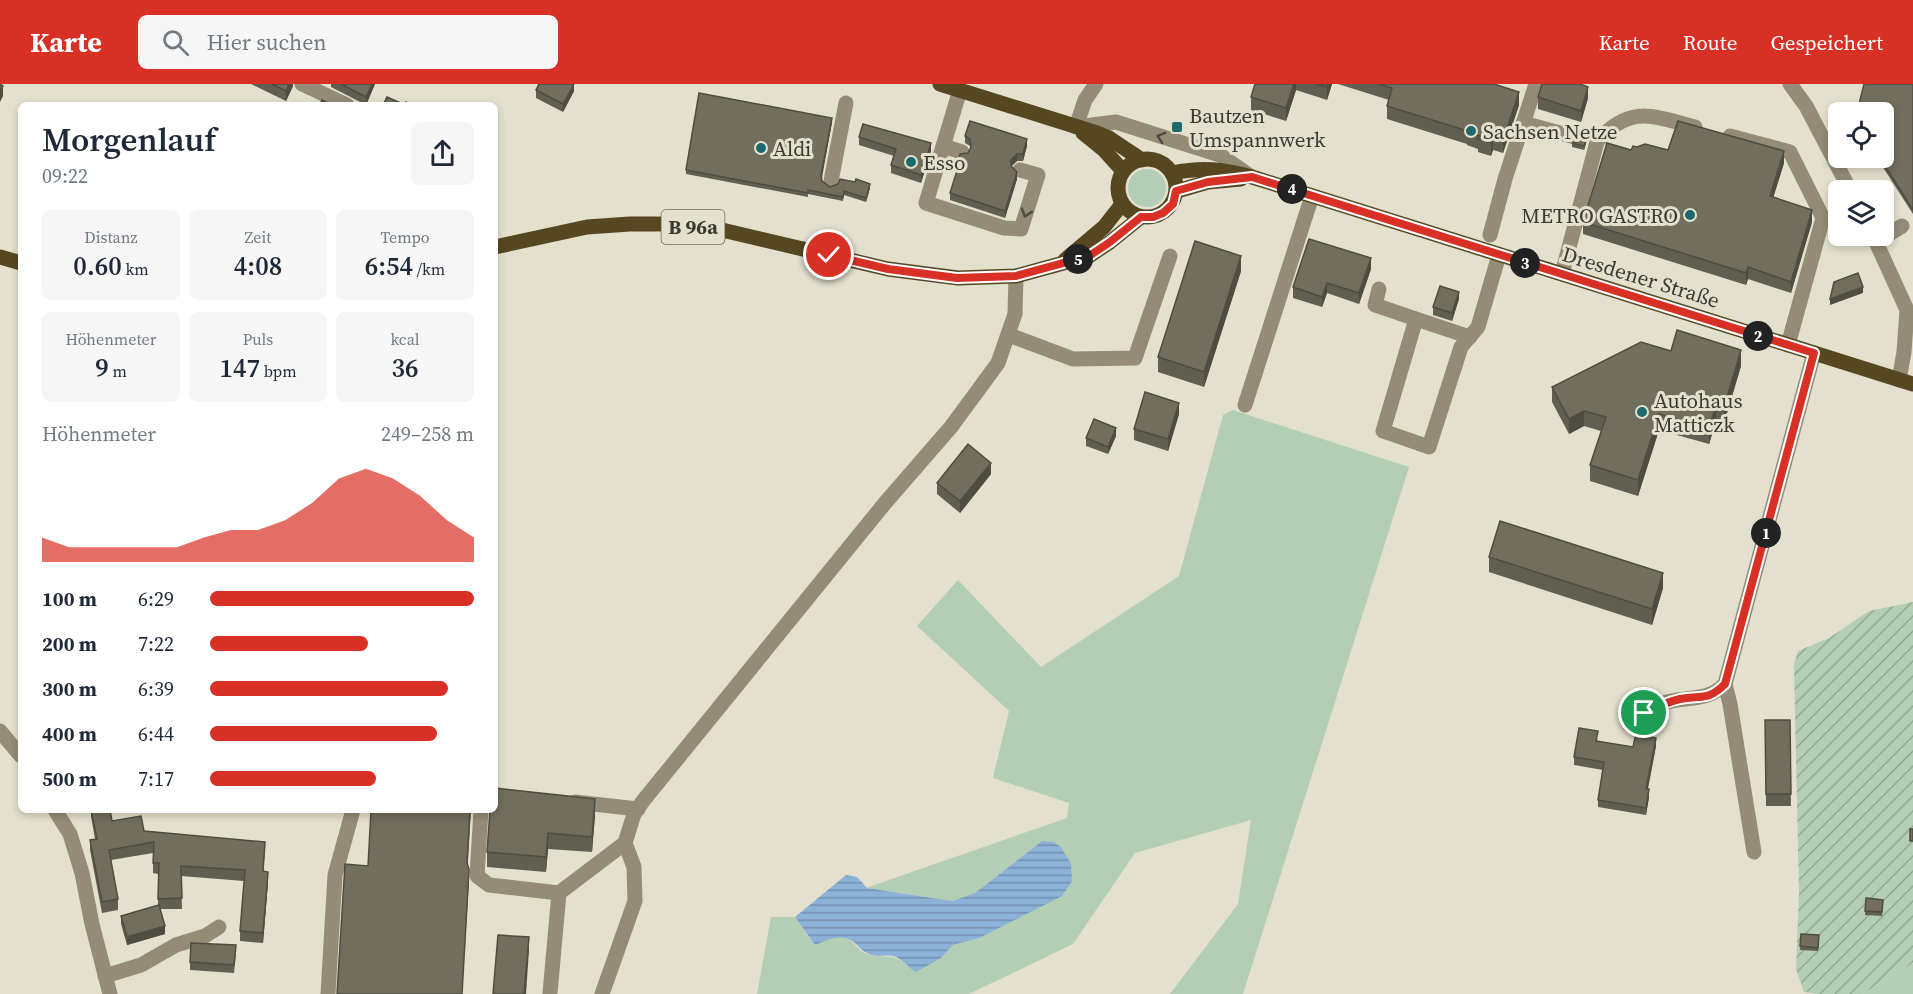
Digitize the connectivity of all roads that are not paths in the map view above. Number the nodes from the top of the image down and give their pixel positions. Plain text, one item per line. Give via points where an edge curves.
1 (302, 84) edge
2 (940, 84) edge
3 (1095, 84) edge
4 (1536, 84) edge
5 (1790, 84) edge
6 (960, 90) junction
7 (341, 102) edge
8 (846, 103) dead end
9 (1523, 123) junction
10 (1076, 127) junction
11 (1575, 137) dead end
12 (943, 146) junction
13 (962, 152) edge
14 (1142, 160) junction
15 (1020, 170) dead end
16 (1123, 171) junction
17 (1172, 173) junction
18 (1252, 177) junction
19 (1845, 180) edge
20 (831, 182) dead end
21 (1176, 191) junction
22 (1312, 196) junction
23 (1122, 204) junction
24 (1141, 217) junction
25 (1902, 226) dead end
26 (1894, 230) edge
27 (1490, 235) dead end
28 (498, 246) edge
29 (1878, 246) edge
30 (1499, 255) junction
31 (1170, 256) dead end
32 (0, 257) edge
33 (18, 262) edge
34 (1058, 265) junction
35 (1562, 274) junction
36 (1016, 276) junction
37 (1379, 290) dead end
38 (1416, 319) junction
39 (1009, 335) junction
40 (1470, 337) junction
41 (1788, 345) junction
42 (1814, 353) junction
43 (1906, 382) edge
44 (1245, 405) dead end
45 (1725, 684) junction
46 (1629, 723) dead end
47 (0, 731) edge
48 (18, 752) edge
49 (554, 800) edge
50 (638, 808) junction
51 (57, 813) edge
52 (352, 813) edge
53 (481, 813) edge
54 (624, 843) junction
55 (1754, 852) dead end
56 (560, 893) junction
57 (219, 927) dead end
58 (105, 976) junction
59 (550, 993) edge
60 (110, 994) edge
61 (328, 994) edge
62 (602, 994) edge

1 - 7 street
2 - 6 main road
3 - 10 street
4 - 9 street
5 - 19 street
6 - 10 main road
6 - 12 street
8 - 20 street
9 - 11 street
9 - 27 street via 1501,177
10 - 14 main road via 1109,138
10 - 16 main road
18 -> 10 street via 1220,155 1116,122
12 - 13 street
15 -> 12 street via 1038,175 1021,229 1004,228 926,203
14 - 16 main road
14 - 17 main road via 1159,161
16 - 23 main road via 1118,186
17 - 18 main road, Dresdener Straße via 1225,170
17 - 21 main road
18 - 21 main road, Dresdener Straße via 1208,182
18 - 22 main road, Dresdener Straße
21 - 24 main road via 1173,204 1163,213
22 - 30 main road, Dresdener Straße
22 - 44 street
23 - 24 main road
23 - 34 main road, B 96a via 1104,227
24 - 34 main road, B 96a via 1089,256
25 - 26 street
28 - 36 main road, B 96a via 587,227 673,224 722,230 888,269 957,278
29 - 43 street via 1907,310
30 - 35 main road, Dresdener Straße
30 - 40 street via 1478,327
31 - 39 street via 1135,358 1073,359
32 - 33 main road
34 - 36 main road, B 96a
35 - 41 main road, Dresdener Straße
35 - 41 street via 1598,142 1609,128 1629,118 1649,115 1790,152 1822,218
36 - 39 street via 1016,314
37 - 38 street via 1375,305
38 - 40 street
38 - 40 street via 1383,431 1429,447 1461,347
39 - 50 street via 998,363 951,427 877,512
41 - 42 main road, Dresdener Straße
42 - 43 main road, Dresdener Straße
42 - 45 street
45 - 46 street via 1704,698 1663,703
45 - 55 street
47 - 48 street
49 - 50 street
50 - 54 street
51 - 58 street via 70,834 82,873
52 - 61 street via 335,875
53 - 56 street via 477,876 489,885
54 - 56 street
54 - 62 street via 634,867 635,901
56 - 59 street
57 - 58 street via 141,965
58 - 60 street

